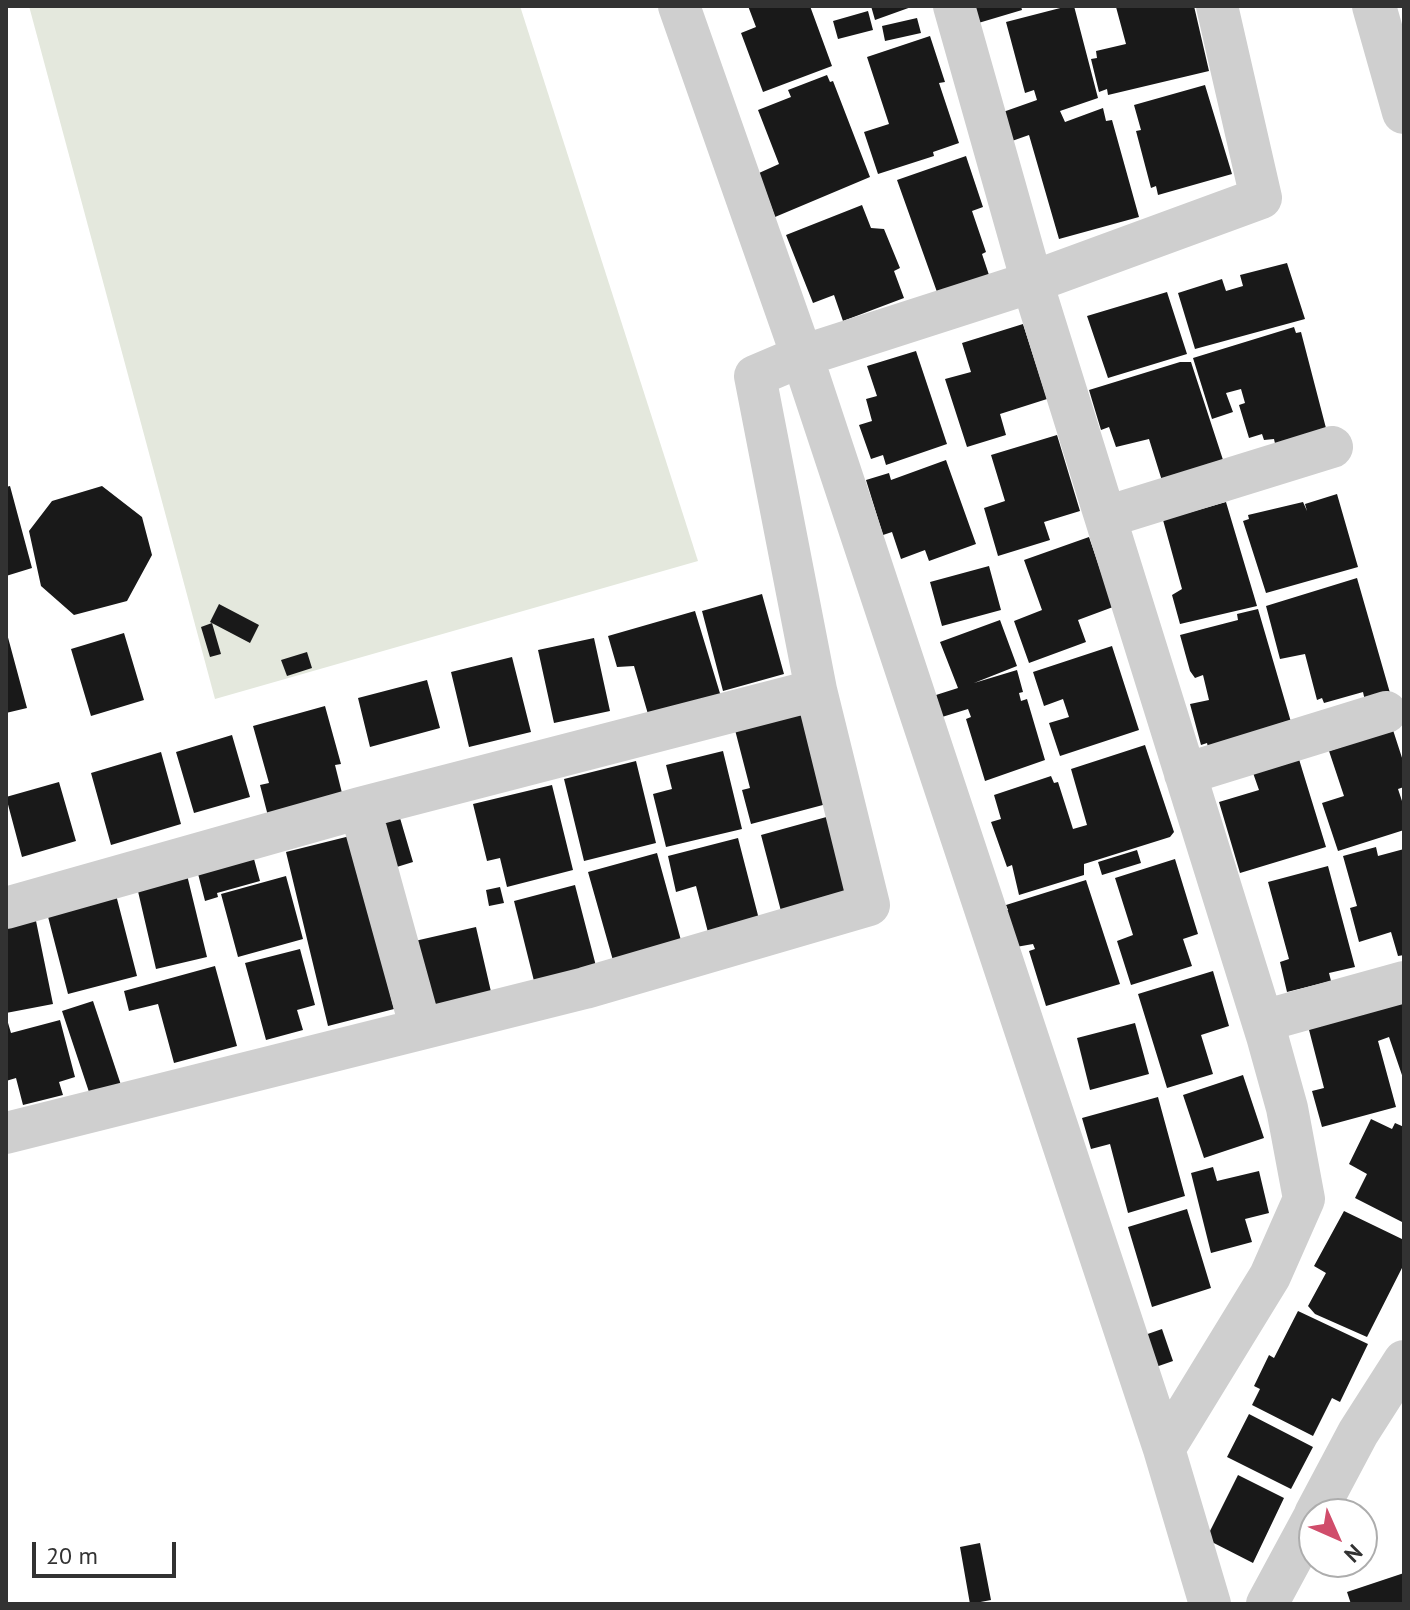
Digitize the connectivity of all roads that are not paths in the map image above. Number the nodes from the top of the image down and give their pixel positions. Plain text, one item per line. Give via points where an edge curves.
1 (679, 6) edge
2 (954, 6) edge
3 (1217, 6) edge
4 (1382, 8) edge
5 (1404, 112) edge
6 (1032, 282) junction
7 (802, 356) junction
8 (1332, 447) dead end
9 (1106, 517) junction
10 (816, 690) junction
11 (1386, 712) dead end
12 (1185, 774) junction
13 (360, 808) junction
14 (6, 908) edge
15 (1404, 982) edge
16 (1263, 1021) junction
17 (421, 1029) junction
18 (6, 1133) edge
19 (1404, 1361) edge
20 (1164, 1449) junction
21 (1324, 1498) edge
22 (1298, 1547) edge
23 (1210, 1604) edge
24 (1267, 1604) edge

1 - 7 street
2 - 6 street
3 - 6 street via 1261,198
4 - 5 street
6 - 7 street
6 - 9 street
7 - 10 street via 755,376
7 - 20 street
8 - 9 street
9 - 12 street
10 - 13 street
10 - 17 street via 869,905 585,988
11 - 12 street
12 - 16 street
13 - 14 street
13 - 17 street
15 - 16 street
16 - 20 street via 1304,1199 1270,1276
17 - 18 street
19 - 21 street
20 - 23 street
22 - 24 street

